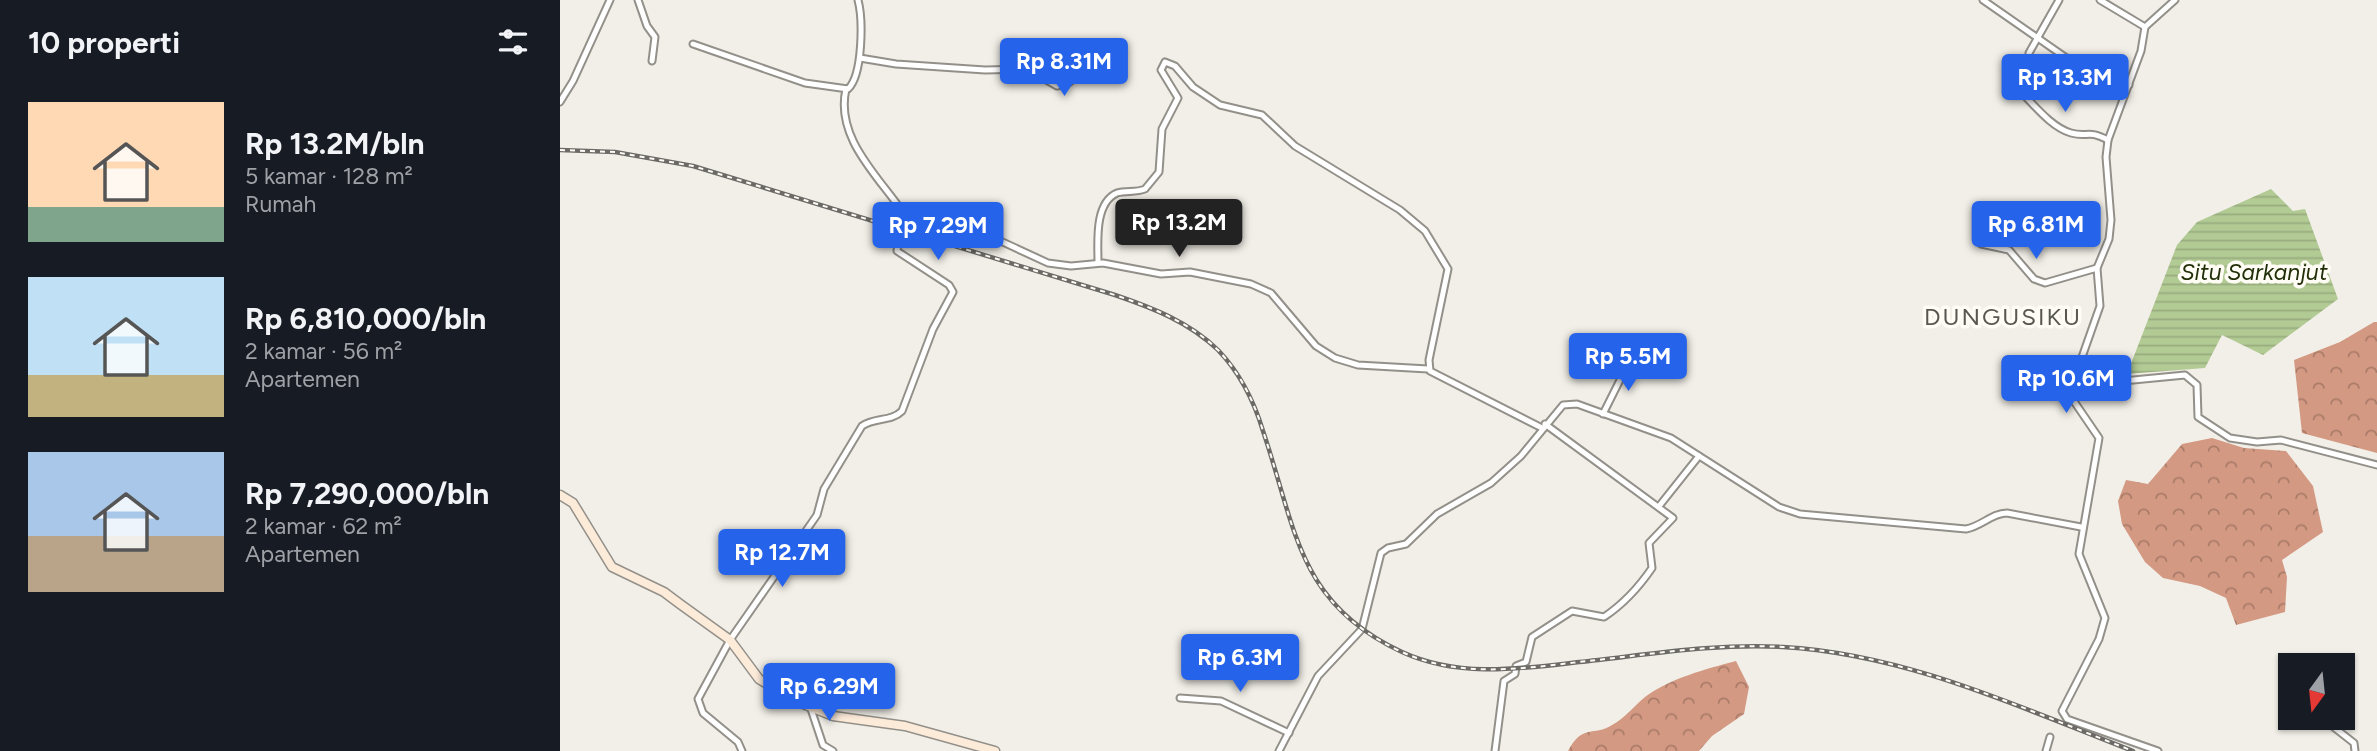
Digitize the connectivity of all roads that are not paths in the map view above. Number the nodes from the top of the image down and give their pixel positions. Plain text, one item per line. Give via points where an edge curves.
1 (610, 0) edge
2 (638, 0) edge
3 (858, 0) edge
4 (1983, 0) edge
5 (2059, 0) edge
6 (2100, 0) edge
7 (2175, 0) edge
8 (2145, 27) junction
9 (2037, 37) junction
10 (693, 44) dead end
11 (1092, 53) dead end
12 (2029, 53) dead end
13 (860, 58) junction
14 (652, 61) dead end
15 (2129, 85) junction
16 (2016, 87) dead end
17 (846, 89) junction
18 (560, 102) edge
19 (2108, 140) junction
20 (903, 213) junction
21 (1981, 244) dead end
22 (1098, 262) junction
23 (2097, 268) junction
24 (1636, 360) dead end
25 (1428, 369) junction
26 (2077, 372) junction
27 (1603, 414) junction
28 (1543, 426) junction
29 (1699, 456) junction
30 (2377, 466) edge
31 (560, 495) edge
32 (1660, 505) junction
33 (2081, 527) junction
34 (730, 640) junction
35 (1180, 698) dead end
36 (811, 709) junction
37 (2337, 730) edge
38 (1289, 733) junction
39 (2050, 737) dead end
40 (742, 751) edge
41 (833, 751) edge
42 (995, 751) edge
43 (1279, 751) edge
44 (1495, 751) edge
45 (2046, 751) edge
46 (2158, 751) edge
47 (2355, 751) edge

1 - 18 street
2 - 14 street via 655,37
3 - 13 street
4 - 9 street
5 - 9 street
6 - 8 street
7 - 8 street
8 - 15 street
9 - 12 street
9 - 15 street via 2071,60
10 - 17 street via 793,80
11 - 13 street via 1074,78 1057,86 1027,69 985,71
13 - 17 street via 852,85
15 - 19 street
16 - 19 street via 2059,127 2075,134 2094,132
17 - 20 street via 842,111 861,158
19 - 23 street via 2110,230
20 - 22 street via 981,232 1048,263
20 - 34 street via 897,251 951,286 950,299 933,329 902,411 862,426 824,489 817,515
21 - 23 street via 2009,250 2034,279 2045,283
22 - 25 street via 1251,284 1271,293 1316,346 1335,358 1358,365
22 - 25 street via 1099,225 1111,198 1145,189 1158,172 1162,129 1178,97 1161,70 1163,63 1171,64 1193,87 1220,105 1262,115 1295,146 1425,230 1448,269
23 - 26 street via 2100,306
24 - 27 street via 1622,376
25 - 28 street via 1458,388
26 - 30 street via 2123,381 2185,374 2197,385 2197,417 2224,436 2257,442 2281,440
26 - 33 street via 2070,398 2099,438
27 - 28 street via 1572,402
27 - 29 street via 1671,438
28 - 32 street
28 - 38 street via 1521,456 1490,483 1437,514 1406,544 1381,553 1362,629 1318,676
29 - 32 street
29 - 33 street via 1779,507 1800,514 1966,529 2007,513
31 - 34 street via 573,503 612,567 664,592
32 - 44 street via 1673,519 1649,543 1652,568 1626,600 1604,617 1573,611 1532,637 1526,662 1516,666 1515,674 1504,681
33 - 46 street via 2080,559 2105,618 2062,715
34 - 36 street via 759,679
34 - 40 street via 698,699 703,713 738,742
35 - 38 street via 1221,701
36 - 41 street via 823,745
36 - 42 street via 917,729
37 - 47 street via 2354,743
38 - 43 street
39 - 45 street

